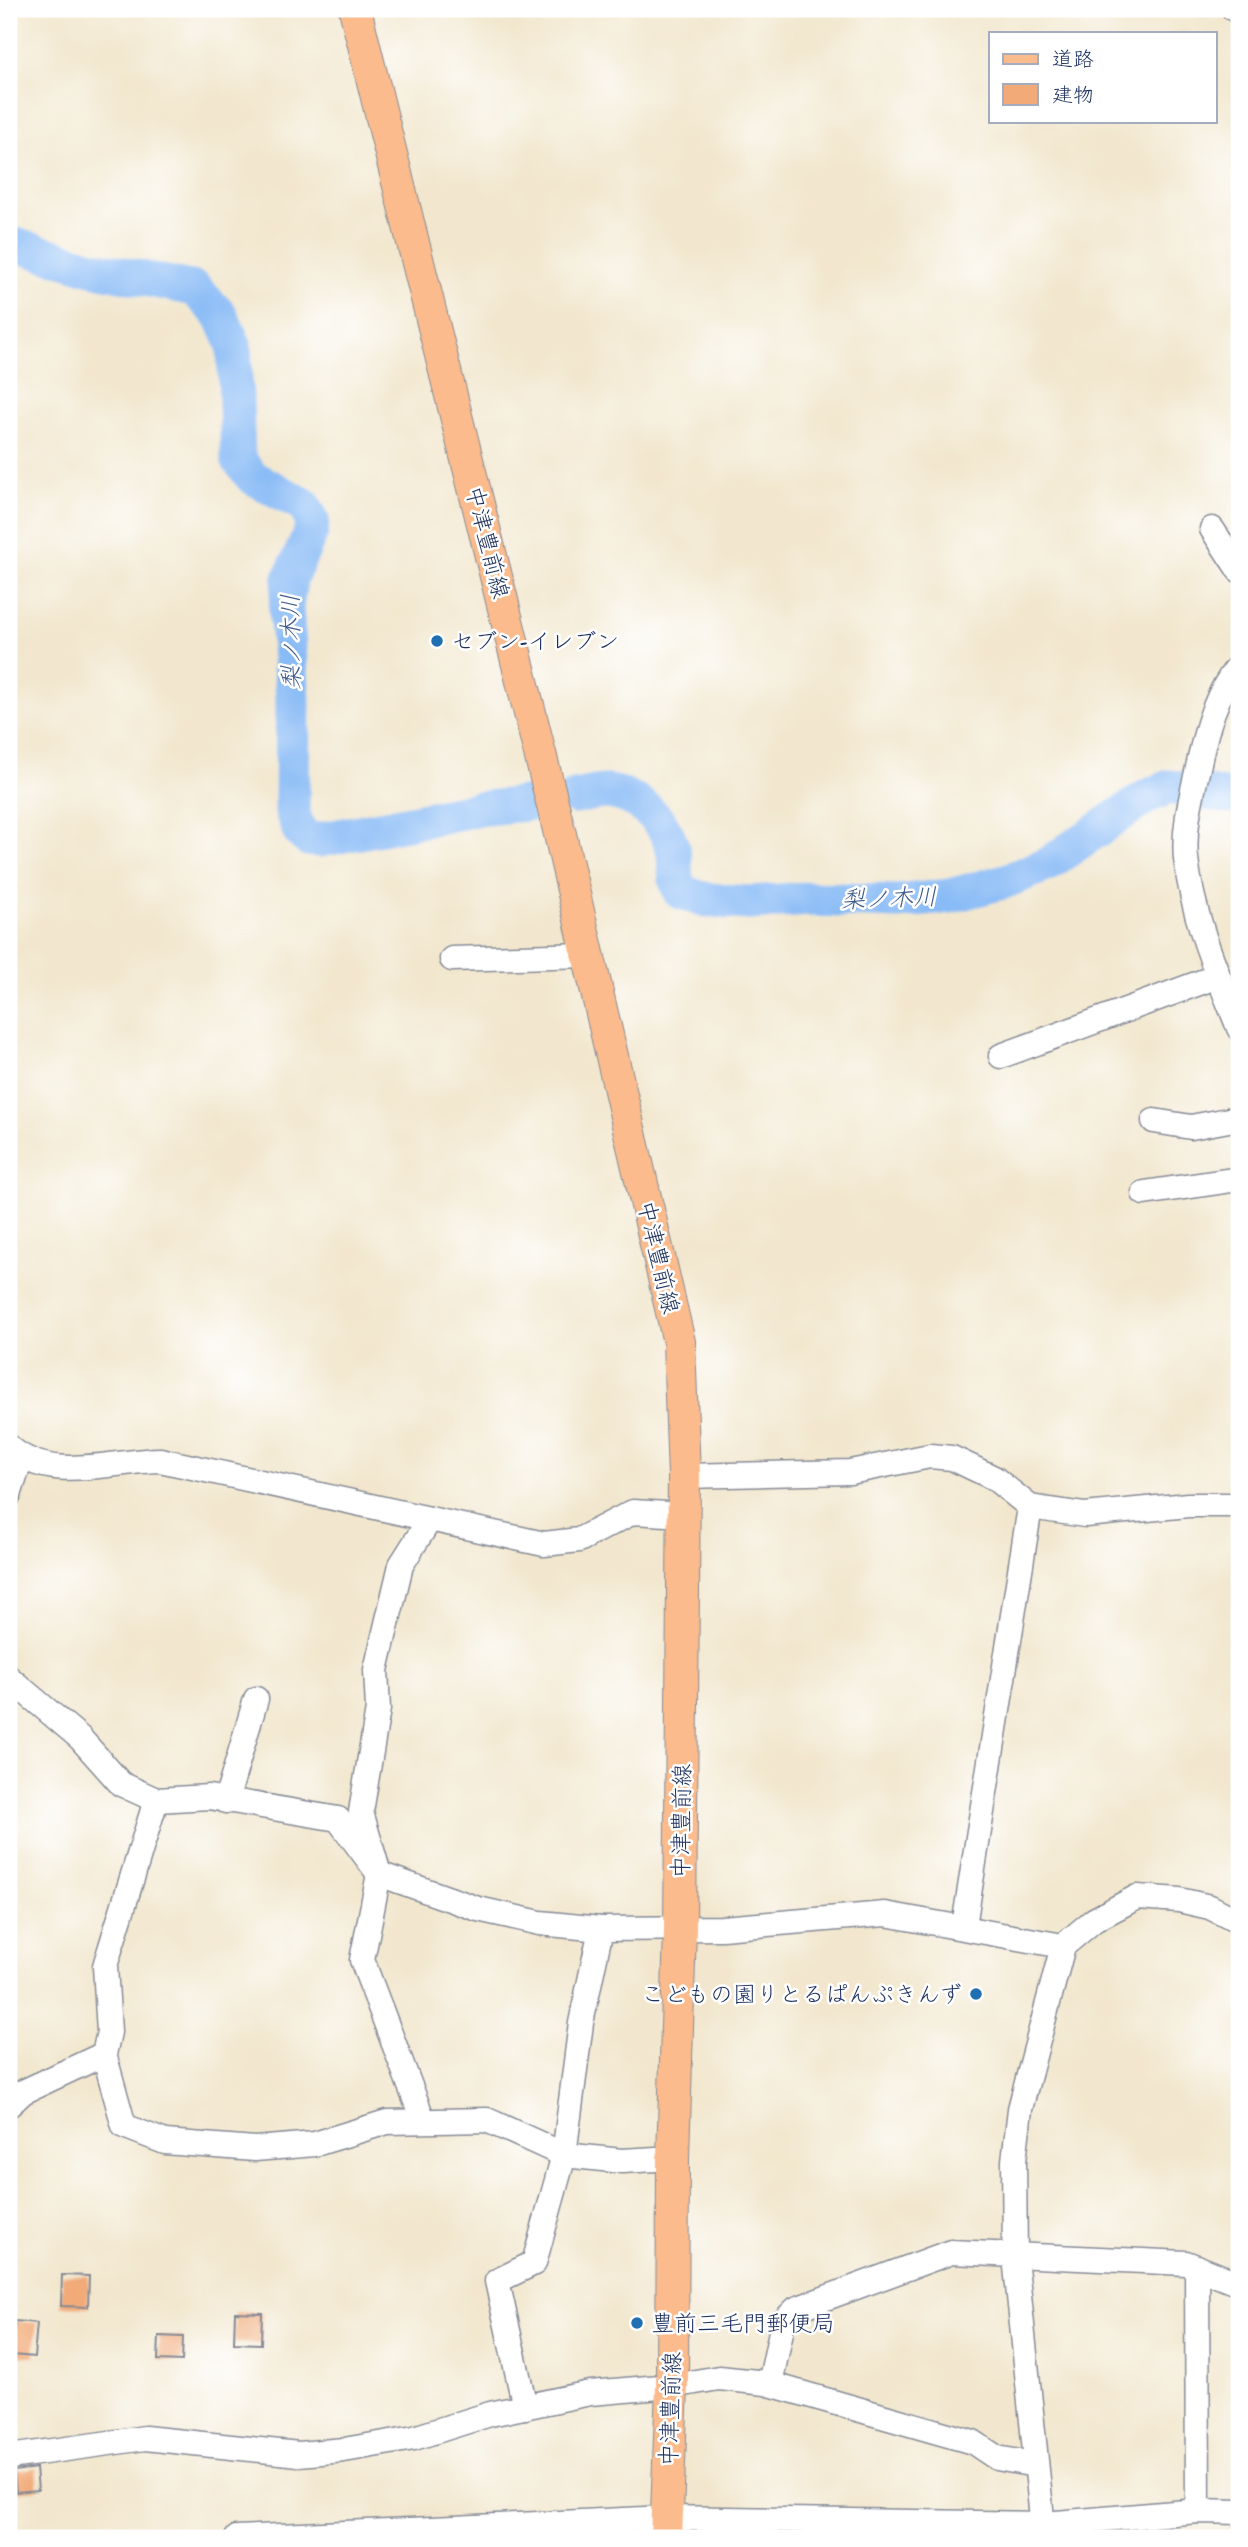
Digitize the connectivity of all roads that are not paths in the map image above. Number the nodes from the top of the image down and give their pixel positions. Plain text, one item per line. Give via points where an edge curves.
1 (355, 9) edge
2 (1234, 9) edge
3 (1239, 12) edge
4 (1212, 529) dead end
5 (1239, 570) edge
6 (1239, 665) edge
7 (588, 955) junction
8 (452, 959) dead end
9 (1218, 976) junction
10 (1239, 1028) edge
11 (1001, 1056) dead end
12 (1239, 1118) edge
13 (1154, 1121) dead end
14 (1239, 1179) edge
15 (1144, 1193) dead end
16 (15, 1452) edge
17 (684, 1476) junction
18 (9, 1495) edge
19 (1239, 1505) edge
20 (1030, 1507) junction
21 (684, 1515) junction
22 (430, 1519) junction
23 (9, 1678) edge
24 (256, 1699) dead end
25 (156, 1800) junction
26 (226, 1801) junction
27 (379, 1874) junction
28 (1239, 1922) edge
29 (964, 1926) junction
30 (601, 1928) junction
31 (680, 1929) junction
32 (1063, 1946) junction
33 (104, 2054) junction
34 (9, 2105) edge
35 (423, 2120) junction
36 (564, 2155) junction
37 (673, 2158) junction
38 (1015, 2257) junction
39 (1197, 2267) junction
40 (1239, 2284) edge
41 (770, 2384) junction
42 (672, 2386) junction
43 (525, 2407) junction
44 (9, 2457) edge
45 (1037, 2465) junction
46 (1198, 2511) junction
47 (1239, 2512) edge
48 (666, 2528) edge
49 (1044, 2531) edge
50 (373, 2535) edge
51 (237, 2538) edge

1 - 7 main road, 中津豊前線
2 - 3 street
4 - 5 street
6 - 9 street via 1225,683 1204,738 1187,819 1186,858 1202,935
7 - 8 street
7 - 17 main road, 中津豊前線 via 678,1342
9 - 10 street
9 - 11 street
12 - 13 street via 1191,1127
14 - 15 street
16 - 18 street
16 - 22 street via 66,1471 160,1460
17 - 20 street via 850,1472 929,1456 952,1458 994,1478
17 - 21 main road, 中津豊前線
19 - 20 street via 1086,1515
20 - 29 street
21 - 22 street via 633,1512 579,1540 544,1544
21 - 31 main road, 中津豊前線
22 - 27 street via 401,1565 376,1670 379,1709 361,1812
23 - 25 street via 80,1738 121,1784
24 - 26 street
25 - 26 street via 209,1797
25 - 33 street via 105,1966 109,2032
26 - 27 street via 338,1819
27 - 30 street via 478,1909 540,1923
27 - 35 street via 362,1960
28 - 32 street via 1200,1905 1137,1897 1094,1920
29 - 31 street via 885,1914
29 - 32 street
30 - 31 street
30 - 36 street via 581,2023
31 - 37 main road, 中津豊前線
32 - 38 street via 1020,2109 1014,2161
33 - 34 street via 23,2092
33 - 35 street via 124,2126 166,2142 256,2149 315,2144 387,2122
35 - 36 street via 487,2120
36 - 37 street via 622,2161
36 - 43 street via 534,2263 497,2281
37 - 42 main road, 中津豊前線
38 - 39 street
38 - 41 street via 951,2252 796,2309 783,2322
38 - 45 street
39 - 40 street
39 - 46 street
41 - 42 street via 719,2378
41 - 45 street via 972,2442 997,2458
42 - 43 street via 590,2393
42 - 48 main road, 中津豊前線
43 - 44 street via 414,2438 344,2450 299,2454 145,2438
45 - 49 street
46 - 47 street
46 - 49 street
48 - 49 street
48 - 50 street
50 - 51 street

